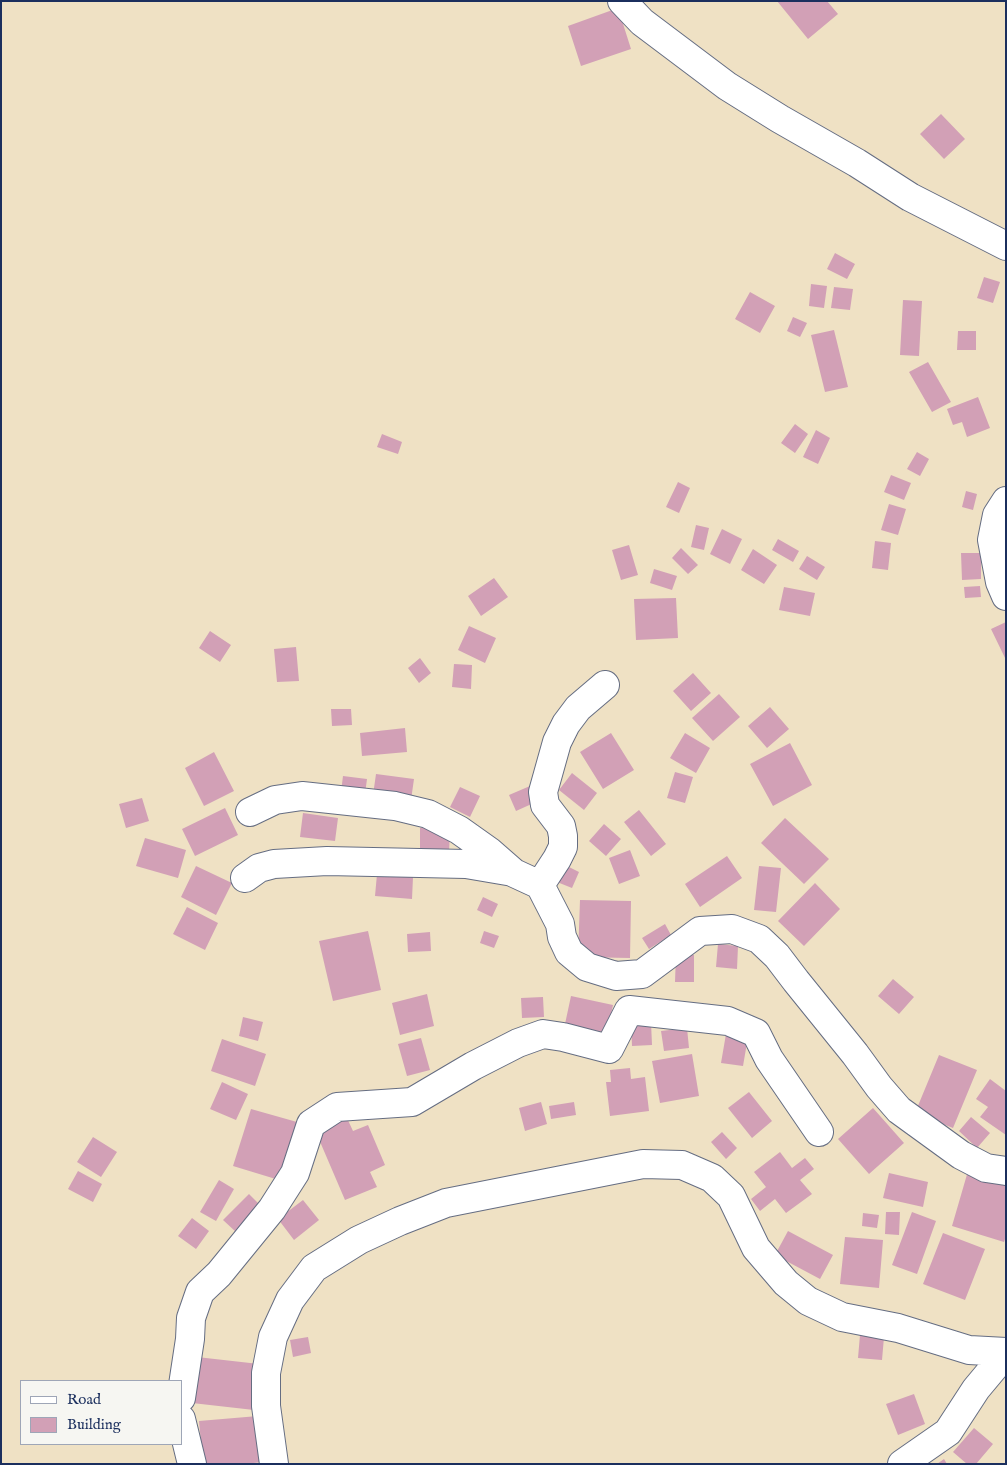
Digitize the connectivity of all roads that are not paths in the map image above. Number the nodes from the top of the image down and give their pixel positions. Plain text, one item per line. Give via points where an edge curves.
1 (622, 1) edge
2 (1006, 246) edge
3 (1006, 501) edge
4 (1006, 596) edge
5 (605, 685) dead end
6 (250, 812) dead end
7 (514, 873) junction
8 (245, 878) dead end
9 (540, 885) junction
10 (819, 1132) dead end
11 (1006, 1171) edge
12 (1006, 1352) edge
13 (182, 1392) edge
14 (182, 1423) edge
15 (192, 1464) edge
16 (274, 1464) edge
17 (902, 1464) edge

1 - 2 street via 642,22 727,86 910,197
3 - 4 street via 997,515 992,540
5 - 9 street via 578,708 557,742 543,792 545,805 560,826 563,847
6 - 7 street via 276,800 302,796 395,806 428,814 460,830
7 - 8 street via 466,864 327,861 274,864 259,868
7 - 9 street
9 - 11 street via 560,924 569,952 587,967 616,976 642,974 700,931 732,929 759,939 778,956 898,1110 961,1155 986,1168
10 - 13 street via 769,1059 756,1033 728,1022 629,1010 609,1049 543,1034 473,1066 412,1102 337,1107 311,1124 295,1173 276,1202 254,1233 200,1292 191,1318
12 - 16 street via 969,1350 898,1328 842,1317 808,1301 786,1283 756,1248 731,1196 712,1178 682,1164 643,1164 446,1203 359,1240 314,1268 290,1300 273,1337 266,1373 266,1406
12 - 17 street via 976,1389 948,1432
14 - 15 street

